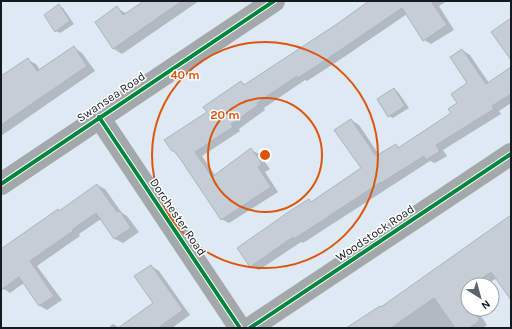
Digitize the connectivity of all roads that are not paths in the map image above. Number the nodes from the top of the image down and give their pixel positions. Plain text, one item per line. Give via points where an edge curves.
1 (274, 1) edge
2 (99, 117) junction
3 (511, 154) edge
4 (1, 184) edge
5 (240, 328) edge
6 (250, 328) edge

1 - 2 street, Swansea Road
2 - 4 street, Swansea Road
2 - 5 street, Dorchester Road
3 - 6 street, Woodstock Road

